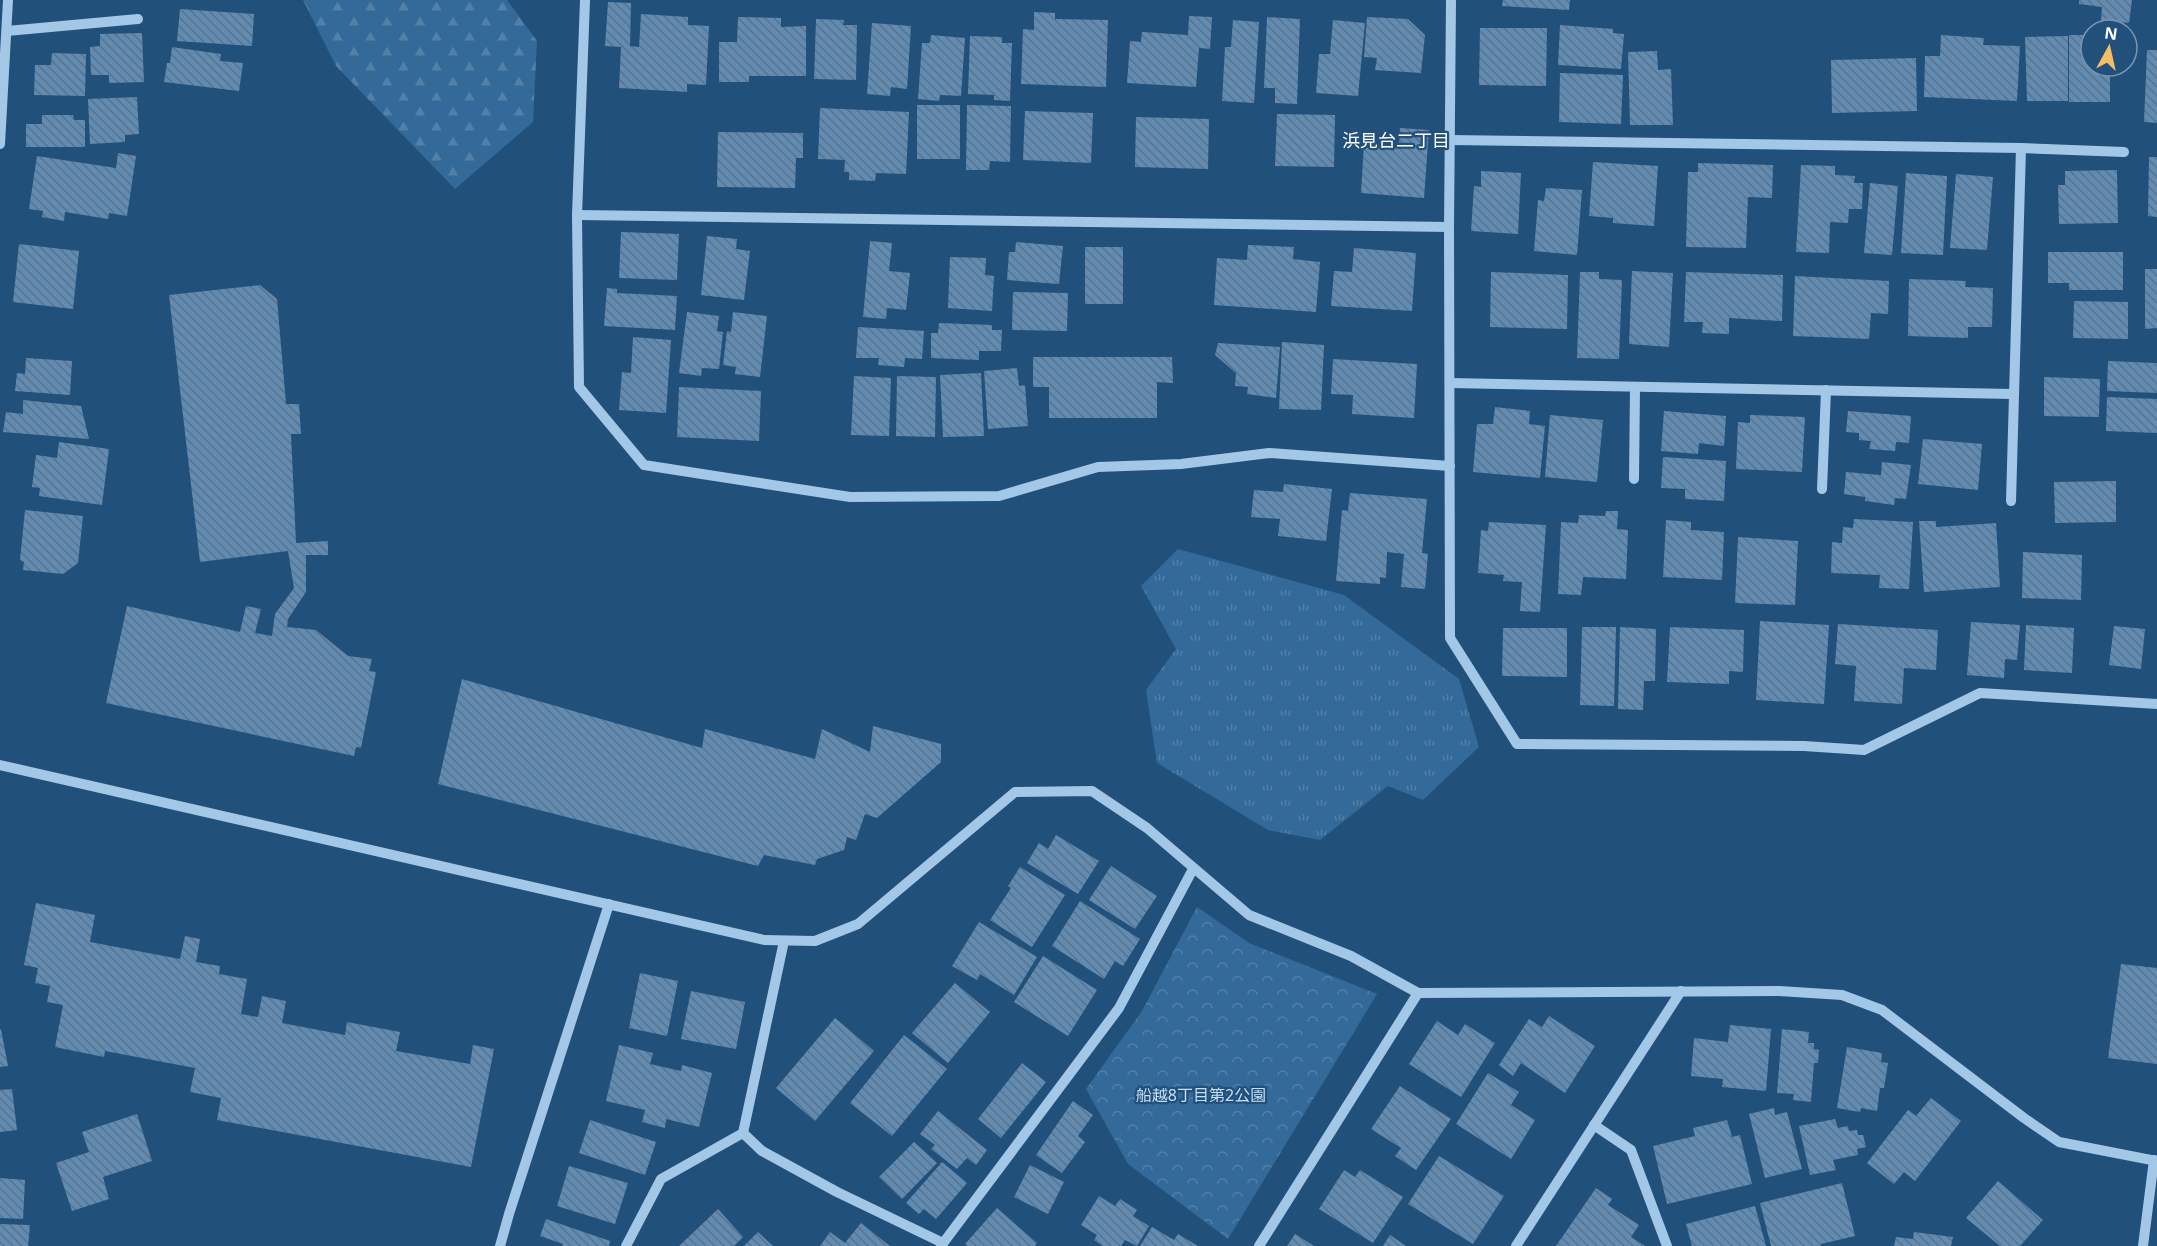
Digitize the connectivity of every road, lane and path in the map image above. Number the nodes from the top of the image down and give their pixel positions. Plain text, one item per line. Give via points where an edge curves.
1 (8, 0) edge
2 (585, 0) edge
3 (1451, 0) edge
4 (138, 19) dead end
5 (7, 31) junction
6 (1450, 140) junction
7 (0, 144) edge
8 (2021, 148) junction
9 (2124, 153) dead end
10 (577, 215) junction
11 (1449, 227) junction
12 (1450, 383) junction
13 (1635, 387) junction
14 (1826, 390) junction
15 (2013, 394) junction
16 (1450, 466) junction
17 (1634, 479) dead end
18 (1822, 489) dead end
19 (2012, 501) dead end
20 (2157, 704) edge
21 (0, 765) edge
22 (1193, 869) junction
23 (609, 904) junction
24 (784, 941) junction
25 (1681, 991) junction
26 (1418, 993) junction
27 (1594, 1125) junction
28 (742, 1133) junction
29 (2156, 1161) edge
30 (942, 1244) edge
31 (500, 1246) edge
32 (626, 1246) edge
33 (1258, 1246) edge
34 (1516, 1246) edge
35 (1667, 1246) edge
36 (2143, 1246) edge

1 - 5 street
2 - 10 street
3 - 6 street
4 - 5 street
5 - 7 street
6 - 8 street
6 - 11 street
8 - 9 street
8 - 15 street
10 - 11 street
10 - 16 street via 579,387 644,465 850,497 999,495 1098,467 1181,464 1269,453
11 - 12 street
12 - 13 street
12 - 16 street
13 - 14 street
13 - 17 street
14 - 15 street
14 - 18 street
15 - 19 street
16 - 20 street via 1449,638 1517,744 1864,750 1980,693
21 - 23 street
22 - 24 street via 1147,828 1092,791 1015,792 858,924 815,941
22 - 26 street via 1249,915 1351,956
22 - 30 street via 1119,1008
23 - 24 street via 764,940
23 - 31 street
24 - 28 street
25 - 26 street
25 - 27 street
25 - 29 street via 1779,990 1842,995 1882,1010 2059,1142
26 - 33 street
27 - 34 street
27 - 35 street via 1631,1150
28 - 30 street via 762,1151
28 - 32 street via 660,1179
29 - 36 street

